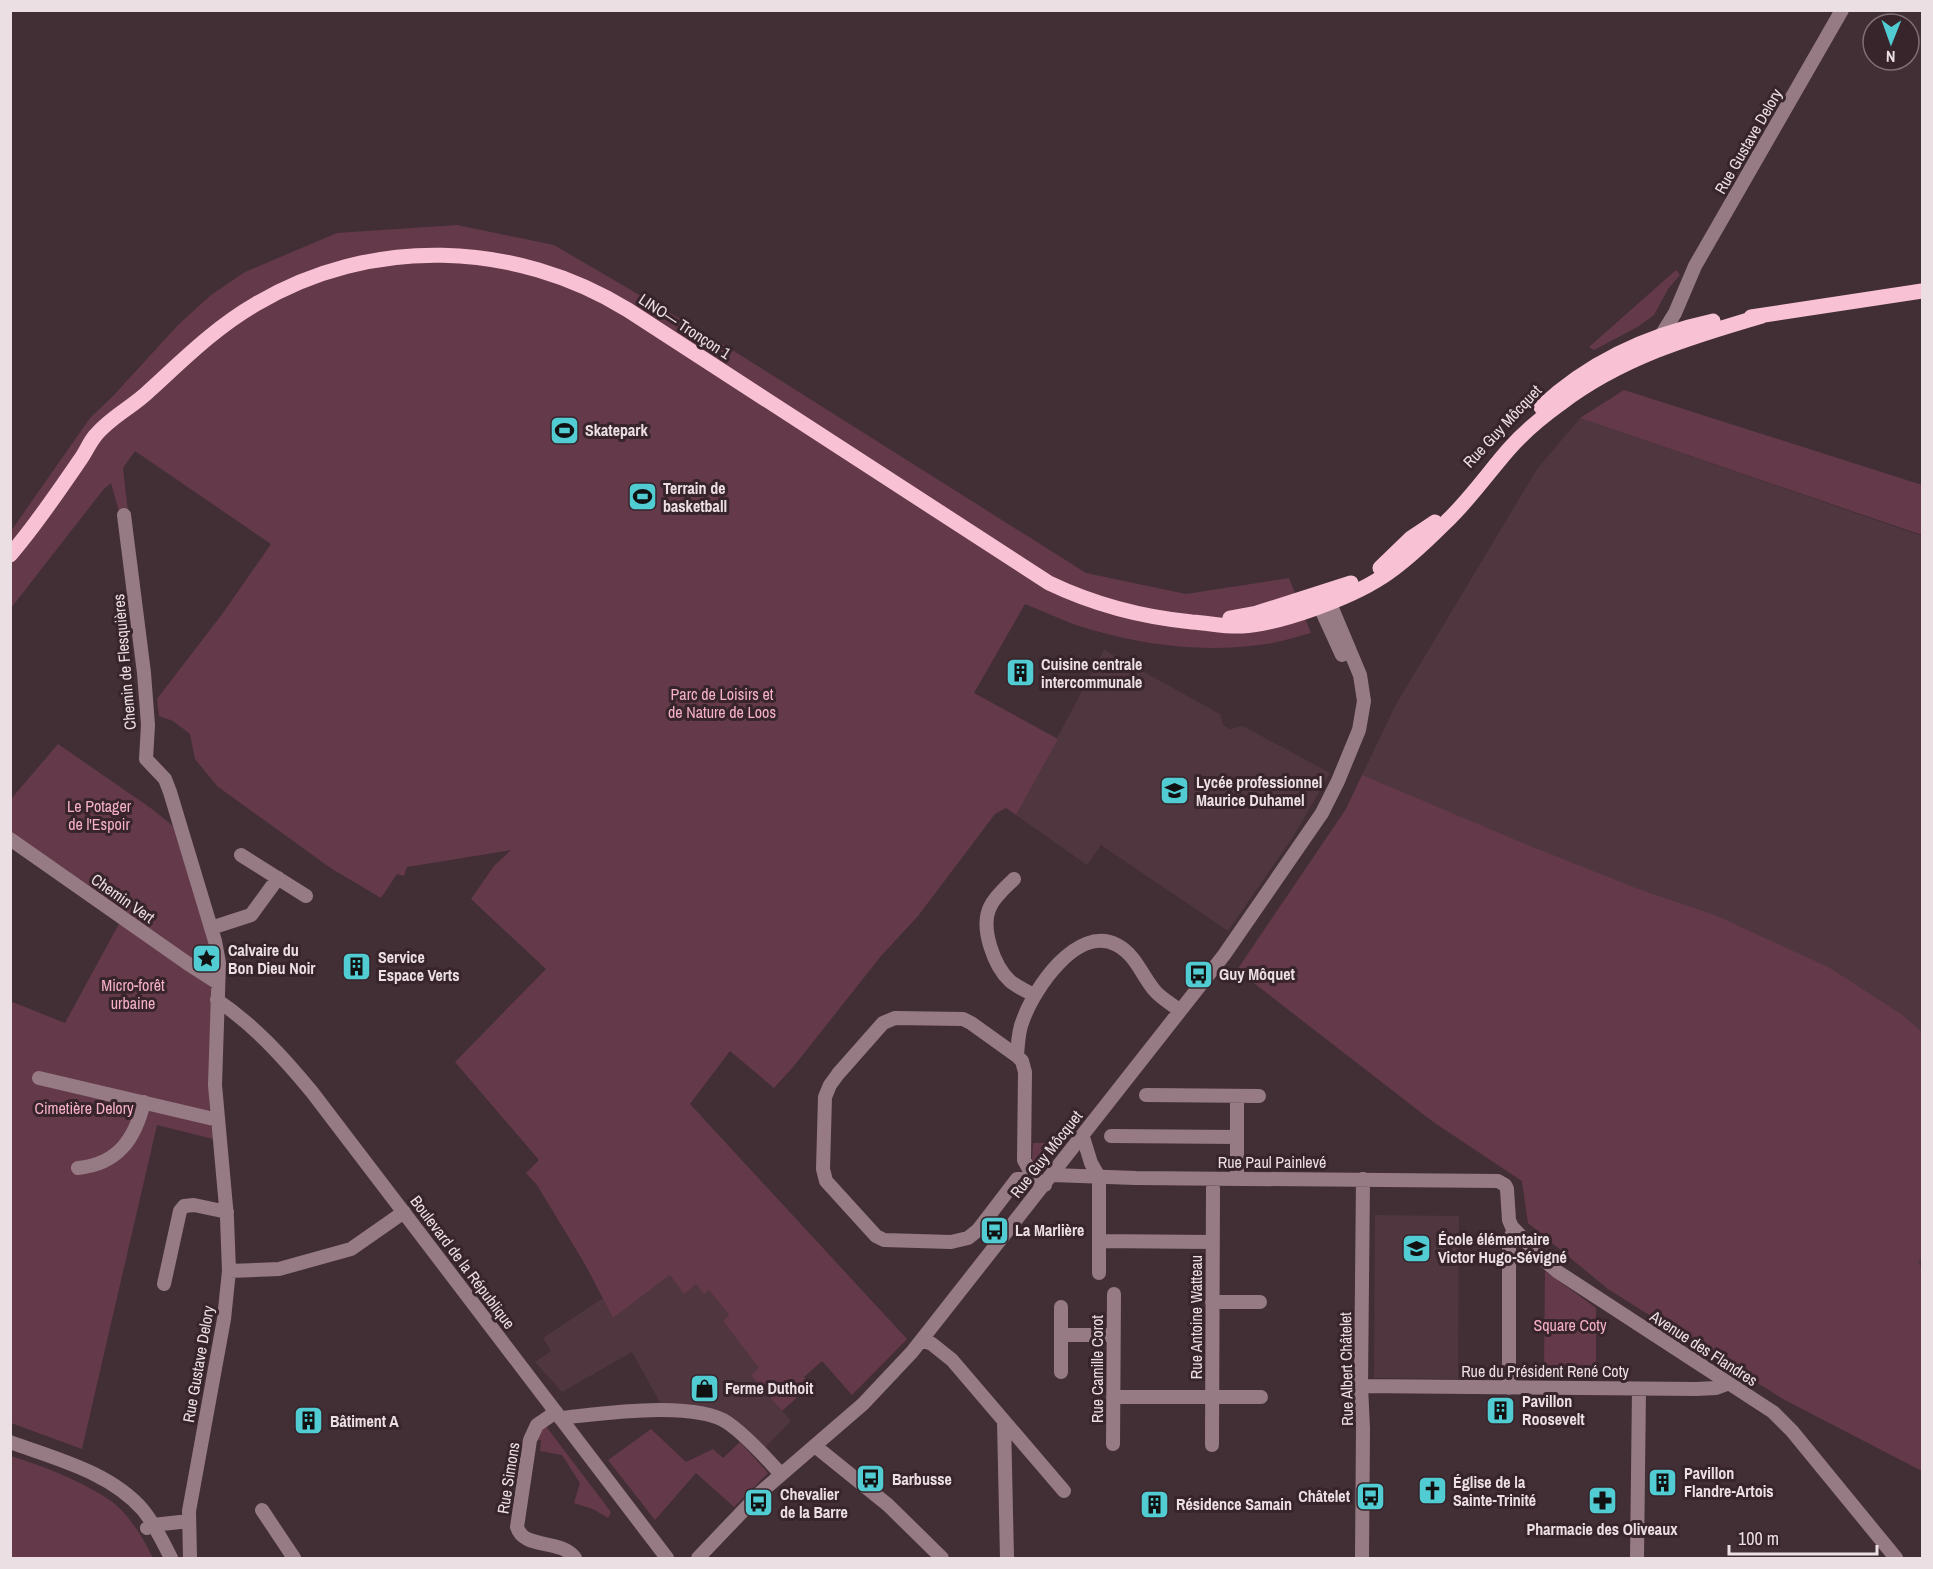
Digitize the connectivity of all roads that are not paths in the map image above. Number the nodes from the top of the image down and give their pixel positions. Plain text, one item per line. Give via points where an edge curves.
1 (1842, 10) edge
2 (1686, 290) junction
3 (1923, 291) edge
4 (1686, 333) junction
5 (1662, 334) junction
6 (124, 515) dead end
7 (10, 555) edge
8 (1322, 599) junction
9 (10, 839) edge
10 (241, 855) dead end
11 (278, 878) junction
12 (1014, 879) dead end
13 (306, 896) dead end
14 (211, 928) junction
15 (218, 976) junction
16 (1034, 995) junction
17 (217, 1000) junction
18 (1180, 1011) junction
19 (1017, 1056) junction
20 (39, 1078) dead end
21 (1146, 1095) dead end
22 (1237, 1096) junction
23 (1259, 1096) dead end
24 (144, 1102) junction
25 (218, 1120) junction
26 (1112, 1136) dead end
27 (1083, 1137) junction
28 (1237, 1137) junction
29 (78, 1168) dead end
30 (1099, 1178) junction
31 (1237, 1178) junction
32 (1363, 1179) junction
33 (1044, 1180) junction
34 (1213, 1188) dead end
35 (227, 1212) junction
36 (404, 1212) junction
37 (1514, 1230) junction
38 (1100, 1241) junction
39 (1212, 1242) junction
40 (229, 1270) junction
41 (1099, 1273) dead end
42 (164, 1284) dead end
43 (1114, 1294) dead end
44 (1212, 1302) junction
45 (1260, 1302) dead end
46 (1061, 1307) dead end
47 (1061, 1335) junction
48 (1113, 1335) junction
49 (923, 1340) junction
50 (1061, 1372) dead end
51 (1727, 1384) junction
52 (1361, 1386) junction
53 (1509, 1388) junction
54 (1639, 1389) junction
55 (1113, 1397) junction
56 (1212, 1397) junction
57 (1261, 1397) dead end
58 (558, 1415) junction
59 (1004, 1421) junction
60 (10, 1442) edge
61 (1113, 1444) dead end
62 (1212, 1445) dead end
63 (815, 1446) junction
64 (781, 1474) junction
65 (1064, 1491) dead end
66 (262, 1510) dead end
67 (189, 1521) junction
68 (150, 1527) junction
69 (163, 1558) edge
70 (171, 1558) edge
71 (190, 1558) edge
72 (294, 1558) edge
73 (575, 1558) edge
74 (667, 1558) edge
75 (698, 1558) edge
76 (942, 1558) edge
77 (1007, 1558) edge
78 (1362, 1558) edge
79 (1637, 1558) edge
80 (1896, 1558) edge

1 - 2 street, Rue Gustave Delory via 1695,267
2 - 4 street, Rue Gustave Delory
2 - 5 street, Rue Gustave Delory
3 - 4 main road, Rue Guy Môcquet via 1724,319
4 - 5 main road, Rue Guy Môcquet
4 - 8 main road, Rue Guy Môcquet via 1616,368 1566,399 1516,442 1452,516 1393,569 1377,580
5 - 8 main road, Rue Guy Môcquet via 1609,358 1563,387 1527,420 1433,524 1376,570
6 - 14 street, Chemin de Flesquières via 144,673 146,759 167,784
7 - 8 main road, LINO— Tronçon 1 via 103,427 142,398 221,327 257,303 307,279 356,264 402,256 462,255 518,264 569,280 619,304 1049,583 1083,598 1118,610 1194,622 1250,615
8 - 18 street, Rue Guy Môcquet via 1362,681 1361,723 1317,822 1231,946
9 - 15 street, Chemin Vert via 187,963
10 - 11 street
11 - 13 street
11 - 14 street via 252,915
12 - 16 street via 988,910 988,937 1008,979
14 - 15 street, Chemin de Flesquières
15 - 17 street, Rue Gustave Delory
16 - 18 street via 1058,963 1086,945 1104,941 1125,950 1156,991
16 - 19 street via 1022,1023
17 - 25 street, Rue Gustave Delory
17 - 36 street, Boulevard de la République via 254,1028 284,1058
18 - 27 street, Rue Guy Môcquet
19 - 33 street via 1025,1072 1024,1160
19 - 33 street via 963,1019 896,1018 883,1023 838,1074 825,1097 823,1169 830,1187 876,1236 894,1242 951,1242 968,1238 1017,1179
20 - 24 street
21 - 22 street
22 - 23 street
22 - 28 street
24 - 25 street
24 - 29 street via 136,1128 119,1151 99,1164
25 - 35 street, Rue Gustave Delory
26 - 28 street
27 - 30 street
27 - 33 street, Rue Guy Môcquet
28 - 31 street
30 - 31 street, Rue Paul Painlevé
30 - 33 street, Rue Paul Painlevé
30 - 38 street
31 - 32 street, Rue Paul Painlevé
32 - 37 street, Rue Paul Painlevé via 1501,1183 1507,1189 1509,1220
32 - 52 street, Rue Albert Châtelet
33 - 49 street, Rue Guy Môcquet
34 - 39 street, Rue Antoine Watteau
35 - 40 street, Rue Gustave Delory
35 - 42 street via 184,1206
36 - 40 street via 351,1250 279,1269
36 - 58 street, Boulevard de la République
37 - 51 street, Avenue des Flandres via 1558,1272
37 - 53 street via 1509,1247
38 - 39 street
38 - 41 street
39 - 44 street, Rue Antoine Watteau
40 - 67 street, Rue Gustave Delory
43 - 48 street, Rue Camille Corot
44 - 45 street
44 - 56 street, Rue Antoine Watteau
46 - 47 street
47 - 48 street
47 - 50 street
48 - 55 street, Rue Camille Corot
49 - 59 street via 952,1360
49 - 63 street, Rue Guy Môcquet via 879,1388
51 - 54 street, Rue du Président René Coty via 1707,1389
51 - 80 street, Avenue des Flandres via 1773,1412 1788,1426
52 - 53 street, Rue du Président René Coty
52 - 78 street, Rue Albert Châtelet
53 - 54 street, Rue du Président René Coty
54 - 79 street
55 - 56 street
55 - 61 street, Rue Camille Corot
56 - 57 street
56 - 62 street, Rue Antoine Watteau
58 - 64 street via 654,1410 717,1418 734,1427
58 - 73 street, Rue Simons via 537,1425 530,1440 517,1527 529,1541 563,1548
58 - 74 street, Boulevard de la République
59 - 65 street
59 - 77 street
60 - 68 street via 105,1479 128,1495 143,1511
63 - 64 street, Rue Guy Môcquet
63 - 76 street via 884,1501
64 - 75 street, Rue Guy Môcquet
66 - 72 street
67 - 68 street
67 - 71 street, Rue Gustave Delory
68 - 69 street
68 - 70 street

